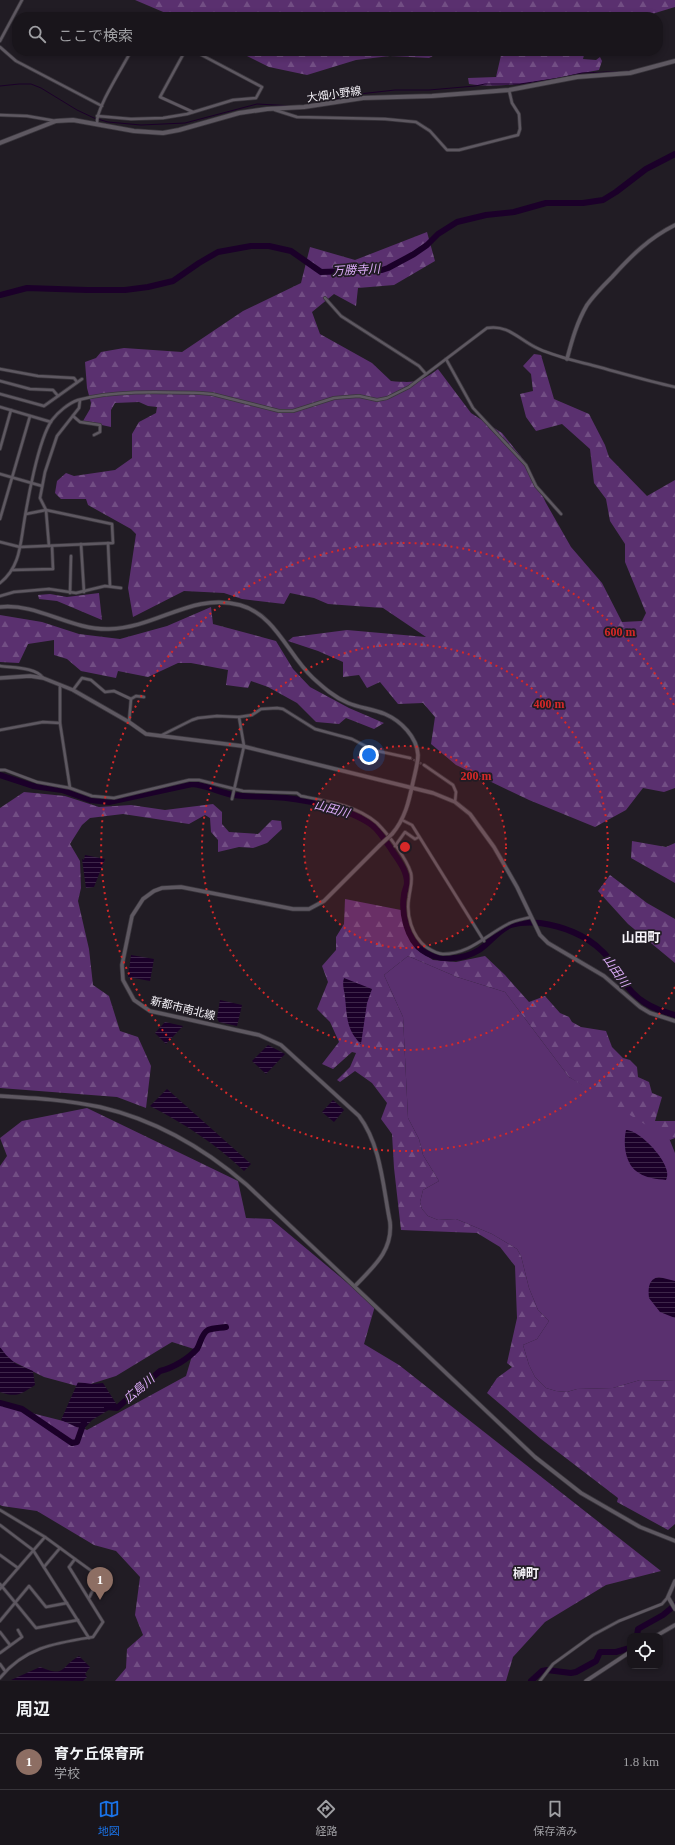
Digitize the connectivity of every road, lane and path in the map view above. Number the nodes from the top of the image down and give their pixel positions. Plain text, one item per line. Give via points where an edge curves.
1 (22, 0) edge
2 (16, 12) edge
3 (12, 19) edge
4 (0, 41) edge
5 (0, 47) edge
6 (128, 56) edge
7 (182, 56) edge
8 (203, 56) edge
9 (675, 61) edge
10 (509, 90) junction
11 (102, 106) junction
12 (273, 109) junction
13 (193, 112) junction
14 (0, 115) edge
15 (97, 116) junction
16 (56, 122) junction
17 (97, 123) junction
18 (0, 143) edge
19 (675, 225) edge
20 (325, 298) dead end
21 (446, 359) junction
22 (567, 359) junction
23 (0, 369) edge
24 (426, 374) junction
25 (82, 380) dead end
26 (0, 381) edge
27 (78, 382) junction
28 (675, 387) edge
29 (0, 394) edge
30 (58, 396) junction
31 (80, 400) junction
32 (0, 407) edge
33 (11, 410) junction
34 (30, 416) junction
35 (72, 416) junction
36 (51, 422) junction
37 (94, 435) dead end
38 (0, 449) edge
39 (0, 474) edge
40 (12, 477) junction
41 (32, 483) junction
42 (42, 486) junction
43 (46, 510) junction
44 (26, 514) junction
45 (561, 514) dead end
46 (0, 519) edge
47 (0, 542) edge
48 (108, 543) junction
49 (81, 544) junction
50 (50, 546) junction
51 (20, 547) junction
52 (71, 556) dead end
53 (12, 570) junction
54 (0, 583) edge
55 (110, 586) junction
56 (121, 588) dead end
57 (84, 592) junction
58 (70, 593) junction
59 (0, 596) edge
60 (0, 607) edge
61 (0, 666) edge
62 (0, 678) edge
63 (43, 678) junction
64 (60, 685) junction
65 (73, 690) junction
66 (144, 696) dead end
67 (131, 699) junction
68 (239, 717) junction
69 (130, 722) junction
70 (60, 723) junction
71 (0, 730) edge
72 (160, 736) junction
73 (244, 746) junction
74 (410, 758) tunnel mouth
75 (424, 765) tunnel mouth
76 (0, 770) edge
77 (70, 788) junction
78 (412, 788) junction
79 (233, 790) junction
80 (232, 799) dead end
81 (455, 802) junction
82 (402, 820) junction
83 (419, 837) junction
84 (395, 846) junction
85 (531, 917) junction
86 (484, 941) junction
87 (675, 1021) edge
88 (0, 1096) edge
89 (355, 1286) junction
90 (0, 1510) edge
91 (0, 1525) edge
92 (45, 1536) junction
93 (675, 1541) edge
94 (60, 1548) junction
95 (33, 1550) junction
96 (0, 1555) edge
97 (75, 1559) junction
98 (44, 1567) junction
99 (18, 1568) junction
100 (97, 1573) dead end
101 (675, 1581) edge
102 (1, 1585) edge
103 (94, 1588) dead end
104 (0, 1589) edge
105 (668, 1597) junction
106 (89, 1599) junction
107 (16, 1602) junction
108 (67, 1603) junction
109 (674, 1608) edge
110 (78, 1620) junction
111 (0, 1621) edge
112 (675, 1625) edge
113 (18, 1630) dead end
114 (0, 1632) edge
115 (661, 1633) edge
116 (88, 1638) junction
117 (10, 1645) junction
118 (0, 1653) edge
119 (627, 1654) edge
120 (0, 1664) edge
121 (6, 1671) junction
122 (0, 1678) edge
123 (540, 1681) edge
124 (586, 1681) edge

1 - 2 street
3 - 4 street
5 - 11 street via 16,61
6 - 11 street
7 - 13 street via 160,97
8 - 13 street via 262,87 256,98 233,100
9 - 10 main road, 大畑小野線 via 630,73 577,77
10 - 12 main road, 大畑小野線 via 363,98
10 - 12 street via 512,103 519,114 518,135 459,150 448,150 430,131 416,122 297,117
11 - 15 street
12 - 17 main road, 大畑小野線 via 239,113 163,132 134,131
13 - 15 street via 163,118 131,120
14 - 16 street via 27,116
15 - 17 street
16 - 17 main road, 大畑小野線 via 73,120
16 - 18 main road, 大畑小野線
19 - 22 street via 662,231 636,251 596,294 576,328
20 - 24 street via 341,316 419,366
21 - 22 street via 487,328 495,327 503,328 536,348
21 - 24 street
21 - 45 street via 473,408 526,465 536,486
22 - 28 street
23 - 27 street via 38,376 74,378
24 - 31 street via 409,388 387,398 334,398 293,411 279,411 200,393 122,393
25 - 27 street
26 - 30 street via 30,389 53,390
27 - 30 street
29 - 30 street via 44,406
31 - 35 street via 79,408
31 - 36 street via 71,403
32 - 33 street
33 - 34 street
33 - 38 street
34 - 36 street
34 - 40 street
35 - 37 street via 80,422 100,425 100,432
35 - 42 street via 57,436
36 - 41 street
39 - 40 street
40 - 41 street
40 - 46 street
41 - 42 street
41 - 44 street
42 - 43 street via 40,498
43 - 44 street
43 - 48 street via 112,524 113,543
43 - 50 street
44 - 51 street
47 - 51 street
48 - 49 street
48 - 55 street
49 - 50 street
49 - 57 street
50 - 51 street
50 - 53 street via 53,569
51 - 53 street
52 - 58 street
53 - 54 street
55 - 56 street
55 - 57 street
57 - 58 street
58 - 59 street via 49,589
60 - 78 street, 新都市南北線 via 24,607 87,628 107,630 142,624 195,604 211,601 242,606 271,623 303,669 334,696 353,705 384,714 406,729 415,742 418,754
61 - 63 street via 31,670 41,674
62 - 63 street
63 - 64 street
64 - 65 street
64 - 70 street
65 - 67 street via 82,678 91,680 106,692 114,691
65 - 69 street
66 - 67 street
67 - 69 street
68 - 72 street via 198,718
68 - 73 street
68 - 74 street via 252,715 261,709 283,709 315,729 352,739 373,750
69 - 72 street via 146,734
70 - 71 street via 43,722
70 - 77 street
72 - 73 street
73 - 78 street
73 - 79 street
75 - 81 street via 453,786 456,792
76 - 77 street via 37,782
77 - 79 street via 92,796 114,798 189,780 199,780
78 - 81 street via 444,796
78 - 82 street, 新都市南北線
79 - 80 street
79 - 84 street via 297,793 346,805 376,823
81 - 85 street via 470,814 494,847
82 - 83 street via 412,825
82 - 89 street, 新都市南北線, bridge via 392,834 324,901 309,909 293,909 181,887 166,887 154,891 143,899 132,916 122,965 123,980 134,1000 142,1007 158,1014 249,1032 270,1039 291,1052 366,1125 375,1146 391,1233 389,1244 382,1256
83 - 84 street via 415,839 405,832
83 - 86 street
84 - 86 street via 411,873 409,914 414,933 423,944 432,951 442,954 470,948
85 - 86 street via 509,923
85 - 87 street via 540,935 548,943 604,976 640,1007 654,1015
88 - 89 street via 57,1100 106,1109 143,1120 181,1137 213,1157 247,1185
89 - 93 street via 535,1457 581,1493 640,1527
90 - 92 street
91 - 95 street
92 - 94 street
92 - 95 street
94 - 97 street
94 - 98 street
95 - 98 street
95 - 99 street
96 - 99 street
97 - 100 street
97 - 106 street via 69,1567
98 - 108 street
99 - 102 street
101 - 105 street
102 - 104 street
102 - 107 street
103 - 106 street
105 - 109 street
105 - 123 street via 662,1604 619,1621 593,1635 553,1664
106 - 116 street via 103,1622 94,1637
107 - 108 street via 29,1586 46,1607
107 - 110 street via 36,1628
107 - 111 street
108 - 110 street
110 - 116 street
112 - 115 street
113 - 117 street via 22,1637
114 - 117 street
116 - 121 street via 32,1651
117 - 118 street
119 - 124 street
120 - 121 street
121 - 122 street

